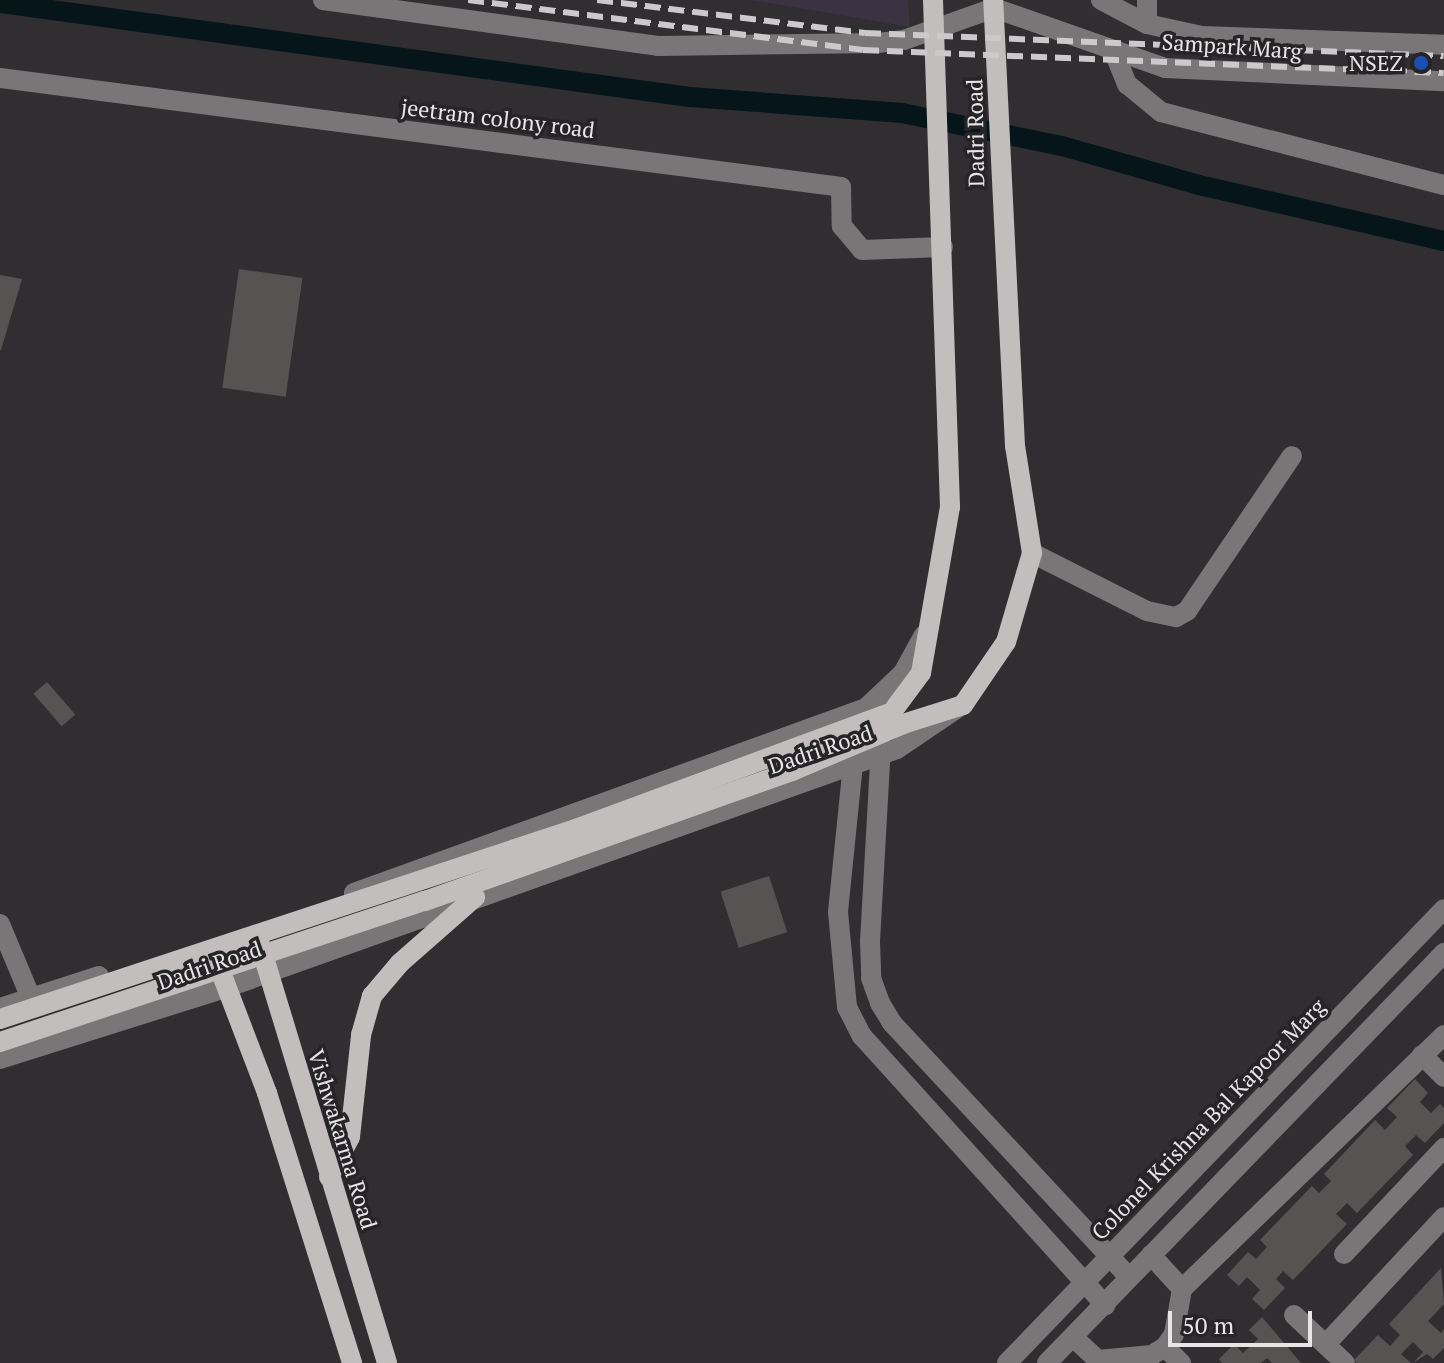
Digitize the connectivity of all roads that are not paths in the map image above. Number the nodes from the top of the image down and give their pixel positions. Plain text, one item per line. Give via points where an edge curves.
1 (323, 0) edge
2 (933, 0) edge
3 (1101, 0) edge
4 (1147, 0) edge
5 (993, 4) edge
6 (1123, 6) edge
7 (1147, 24) junction
8 (935, 29) junction
9 (1444, 45) edge
10 (1114, 52) junction
11 (0, 78) edge
12 (1444, 81) edge
13 (1444, 185) edge
14 (943, 247) junction
15 (1292, 456) dead end
16 (1032, 553) junction
17 (927, 626) junction
18 (963, 705) junction
19 (866, 708) junction
20 (898, 718) junction
21 (835, 719) junction
22 (884, 753) junction
23 (853, 764) junction
24 (475, 897) junction
25 (1444, 909) edge
26 (0, 924) edge
27 (255, 928) junction
28 (209, 942) junction
29 (1444, 953) edge
30 (268, 971) junction
31 (228, 987) junction
32 (31, 998) junction
33 (0, 1008) edge
34 (0, 1019) edge
35 (1444, 1035) edge
36 (0, 1042) edge
37 (1422, 1055) junction
38 (0, 1059) edge
39 (1444, 1077) edge
40 (1444, 1148) edge
41 (329, 1177) junction
42 (1444, 1217) edge
43 (1344, 1254) dead end
44 (1151, 1255) junction
45 (1110, 1257) junction
46 (1129, 1277) junction
47 (1083, 1285) junction
48 (1182, 1289) junction
49 (1105, 1305) junction
50 (1294, 1315) dead end
51 (1073, 1337) junction
52 (1326, 1344) junction
53 (1165, 1347) junction
54 (1097, 1362) edge
55 (352, 1363) edge
56 (387, 1363) edge
57 (1007, 1363) edge
58 (1047, 1363) edge
59 (1181, 1363) edge
60 (1345, 1363) edge

1 - 8 street via 658,46 878,43
2 - 8 main road, Dadri Road
3 - 6 street, Sampark Marg
4 - 7 street
5 - 8 street
5 - 10 street, Sampark Marg
5 - 16 main road, Dadri Road via 1015,446
6 - 7 street, Sampark Marg
7 - 9 street, Sampark Marg via 1202,36
8 - 14 main road, Dadri Road
10 - 12 street, Sampark Marg via 1165,68
10 - 13 street via 1127,84 1161,112
11 - 14 street, jeetram colony road via 841,187 842,226 862,250
14 - 17 main road, Dadri Road via 950,507 939,592
15 - 16 street via 1187,611 1176,617 1147,611
16 - 18 main road, Dadri Road via 1006,642
17 - 19 street, Dadri Road via 903,673
17 - 20 main road via 921,673
18 - 20 main road
18 - 22 street, Dadri Road via 931,730
19 - 21 street, Dadri Road
19 - 22 street
20 - 34 main road, bridge
20 - 36 main road, bridge via 792,771
21 - 23 street
21 - 27 street, Dadri Road
22 - 23 street, Dadri Road
22 - 45 street via 870,941 871,978 880,1003 892,1023
23 - 24 street, Dadri Road
23 - 47 street via 838,912 847,1007 862,1036
24 - 30 street, Dadri Road
24 - 41 main road via 400,963 372,996 361,1035 350,1137
25 - 45 street, Colonel Krishna Bal Kapoor Marg
26 - 32 street
27 - 28 street, Dadri Road
27 - 30 main road, Vishwakarma Road
28 - 31 main road
28 - 32 street, Dadri Road
29 - 44 street
30 - 31 street, Dadri Road
30 - 41 main road, Vishwakarma Road
31 - 38 street, Dadri Road
31 - 55 main road
32 - 33 street, Dadri Road
35 - 37 street
37 - 39 street
37 - 48 street
40 - 43 street
41 - 56 main road, Vishwakarma Road
42 - 52 street
44 - 46 street
44 - 48 street
45 - 46 street
45 - 47 street, Colonel Krishna Bal Kapoor Marg
46 - 49 street
47 - 49 street
47 - 57 street, Colonel Krishna Bal Kapoor Marg
48 - 53 street via 1174,1334
49 - 51 street
50 - 52 street
51 - 54 street
51 - 58 street
52 - 60 street
53 - 54 street via 1152,1355
53 - 59 street

